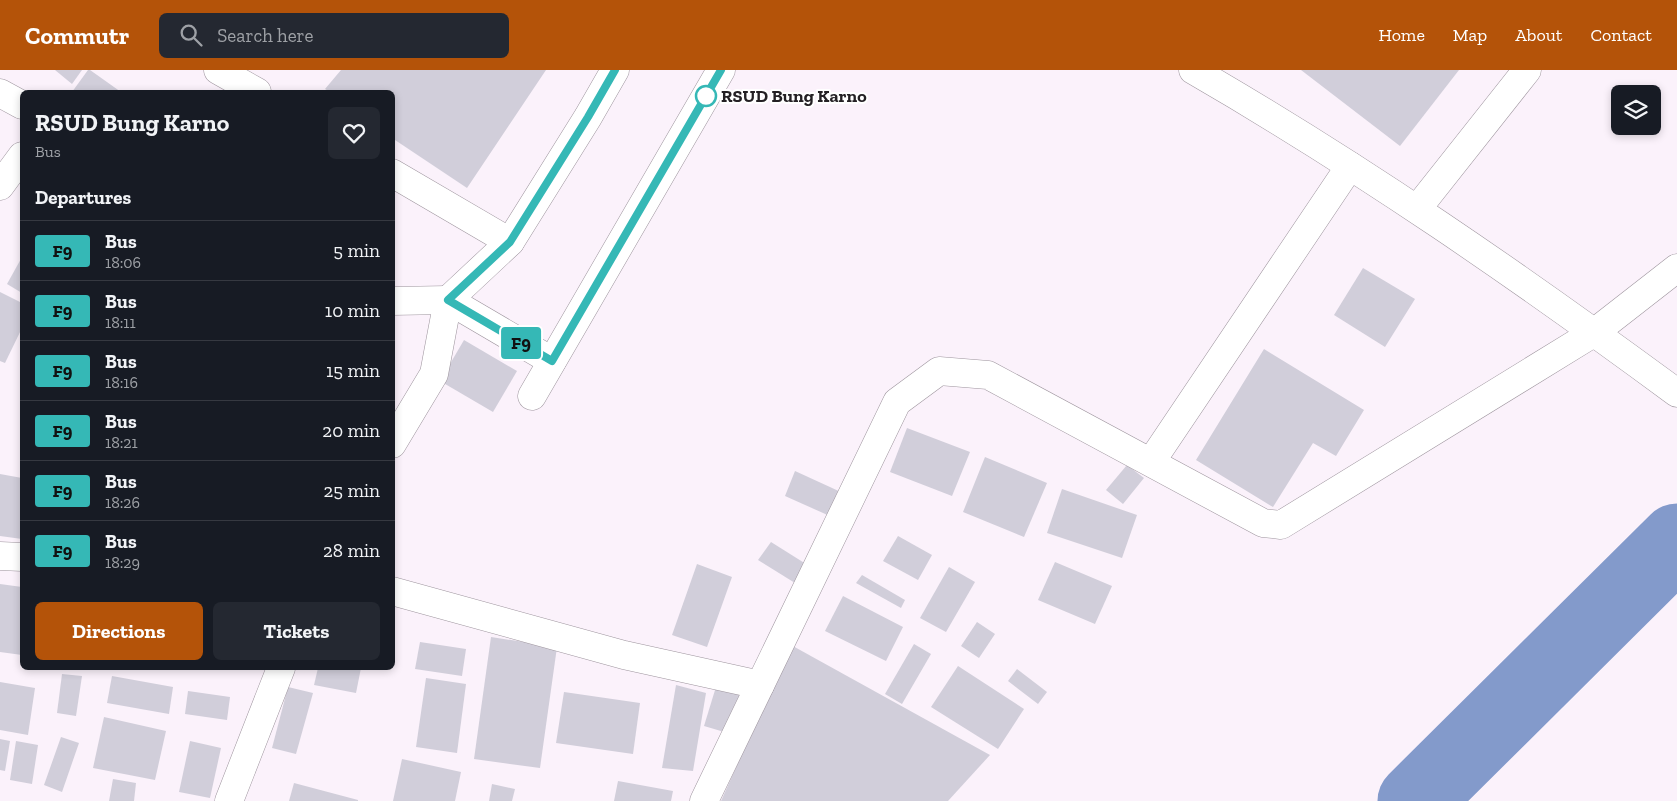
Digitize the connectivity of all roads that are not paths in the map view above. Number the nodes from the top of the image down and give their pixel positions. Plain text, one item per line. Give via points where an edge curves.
1 (218, 70) edge
2 (615, 70) edge
3 (721, 70) edge
4 (1193, 70) edge
5 (1527, 70) edge
6 (1226, 78) edge
7 (253, 90) edge
8 (0, 92) edge
9 (20, 104) edge
10 (20, 159) edge
11 (1350, 166) junction
12 (395, 175) edge
13 (0, 186) edge
14 (1417, 209) junction
15 (510, 242) junction
16 (1677, 268) edge
17 (448, 300) junction
18 (395, 301) edge
19 (1595, 332) junction
20 (552, 361) junction
21 (1677, 393) edge
22 (532, 396) dead end
23 (395, 439) edge
24 (1151, 462) junction
25 (0, 556) edge
26 (20, 557) edge
27 (395, 592) edge
28 (280, 670) edge
29 (760, 685) junction
30 (229, 801) edge
31 (704, 801) edge

1 - 7 street
2 - 15 street
3 - 20 street
4 - 6 street
5 - 14 street
6 - 11 street
8 - 9 street
10 - 13 street
11 - 14 street
11 - 24 street
12 - 15 street
14 - 19 street
15 - 17 street
16 - 19 street
17 - 18 street
17 - 20 street
17 - 23 street via 434,374
19 - 21 street
19 - 24 street via 1281,524 1264,523
20 - 22 street
24 - 29 street via 988,375 939,372 897,402
25 - 26 street
27 - 29 street via 624,655
28 - 30 street
29 - 31 street

